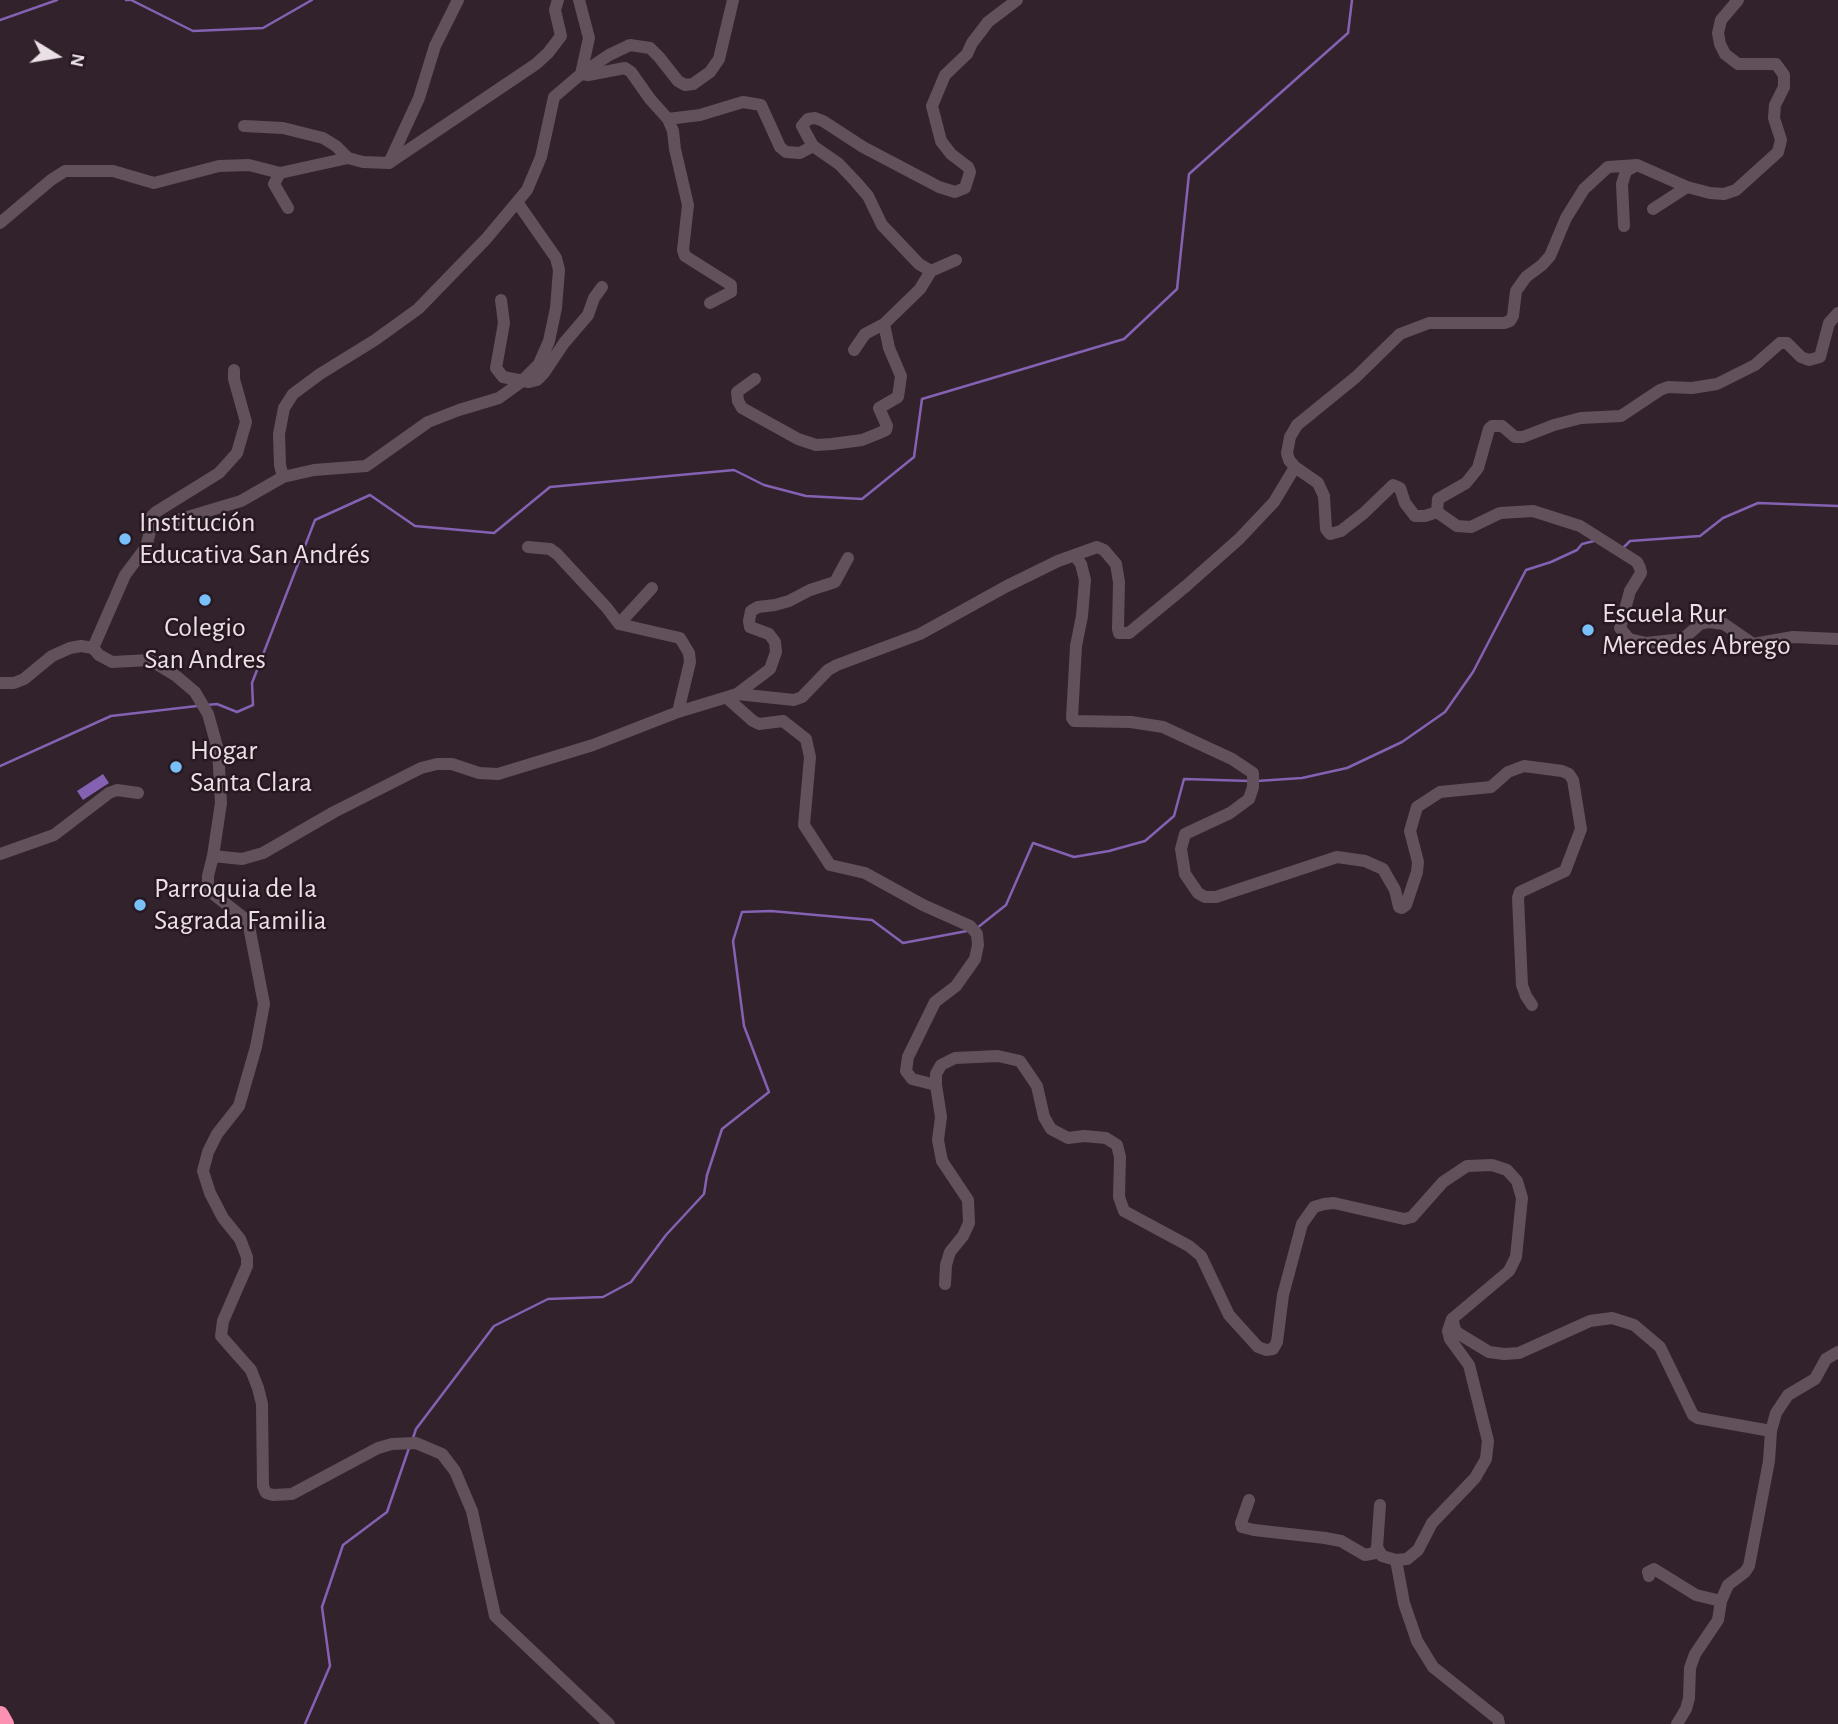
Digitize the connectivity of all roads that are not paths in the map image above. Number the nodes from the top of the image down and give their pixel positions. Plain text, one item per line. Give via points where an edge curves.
1 (458, 0) edge
2 (558, 0) edge
3 (579, 0) edge
4 (733, 0) edge
5 (1017, 0) edge
6 (1738, 0) edge
7 (580, 74) junction
8 (668, 119) junction
9 (244, 126) dead end
10 (813, 146) junction
11 (348, 158) junction
12 (389, 163) junction
13 (1637, 165) junction
14 (280, 173) junction
15 (1688, 187) junction
16 (517, 202) junction
17 (288, 208) dead end
18 (1653, 209) dead end
19 (0, 223) edge
20 (1624, 226) dead end
21 (956, 260) dead end
22 (931, 271) junction
23 (602, 287) dead end
24 (501, 300) dead end
25 (710, 303) dead end
26 (1838, 313) edge
27 (884, 324) junction
28 (854, 350) dead end
29 (234, 370) dead end
30 (755, 379) dead end
31 (521, 382) junction
32 (1295, 467) junction
33 (283, 477) junction
34 (1437, 512) junction
35 (151, 528) junction
36 (528, 547) dead end
37 (1075, 556) junction
38 (848, 558) dead end
39 (652, 588) dead end
40 (619, 624) junction
41 (1838, 639) edge
42 (93, 648) junction
43 (0, 683) edge
44 (732, 696) junction
45 (678, 712) junction
46 (138, 793) dead end
47 (0, 854) edge
48 (213, 856) junction
49 (1532, 1005) dead end
50 (936, 1085) junction
51 (945, 1284) dead end
52 (1452, 1319) junction
53 (1838, 1352) edge
54 (1771, 1431) junction
55 (1249, 1500) dead end
56 (1380, 1505) dead end
57 (1377, 1547) junction
58 (1396, 1560) junction
59 (1649, 1576) dead end
60 (1721, 1601) junction
61 (0, 1715) edge
62 (5, 1724) edge
63 (609, 1724) edge
64 (1499, 1724) edge
65 (1677, 1724) edge

1 - 12 street
2 - 12 street via 555,10 561,36 548,53
3 - 7 street via 589,38
4 - 7 street via 719,59 693,84 678,81 650,48 631,45
5 - 10 street via 988,22 967,54 945,75 932,106 941,141 970,172 962,190 939,187 816,118 802,125
6 - 15 street via 1721,20 1720,44 1738,64 1776,64 1780,68 1784,88 1774,118 1780,146 1736,190 1724,194
7 - 8 street via 625,68
7 - 16 street via 554,97 541,157
8 - 10 street via 753,102 764,109 786,152 800,153
8 - 25 street via 688,205 685,256 731,285 731,292
9 - 11 street via 283,128 323,138
10 - 22 street via 856,182 897,243
11 - 12 street
11 - 14 street
13 - 15 street
13 - 20 street via 1626,171 1622,184
13 - 32 street via 1608,167 1584,189 1550,256 1516,291 1510,321 1429,323 1400,334 1297,425 1287,453
14 - 17 street via 274,184
14 - 19 street via 249,165 219,166 154,183 113,171 65,171
15 - 18 street
16 - 31 street via 556,258 559,270 549,341 539,365
16 - 33 street via 418,309 293,394 279,434
21 - 22 street
22 - 27 street via 920,289
23 - 31 street via 588,315 544,373 537,380
24 - 31 street via 504,323 496,368 503,377
26 - 34 street via 1829,323 1820,357 1801,357 1787,343 1780,343 1755,365 1717,384 1668,387 1621,416 1581,418 1515,438 1502,426 1492,426 1478,468 1466,483 1438,499
27 - 28 street via 865,334
27 - 30 street via 901,376 898,397 879,408 887,426 877,434 832,444 798,439 743,408 737,392
29 - 35 street via 246,422 237,453 219,473 156,512
31 - 33 street via 499,398 428,422 366,466
32 - 34 street via 1318,483 1330,534 1342,531 1393,485 1400,488 1415,516
32 - 37 street via 1274,502 1239,539 1129,633 1118,629 1116,564 1097,547
33 - 35 street via 241,501
34 - 41 street via 1457,526 1471,527 1500,513 1533,511 1580,526 1637,562 1641,573 1630,591 1620,628 1629,639 1646,643 1683,639 1709,622 1724,624 1753,644 1793,637
35 - 42 street via 146,547 125,575
36 - 40 street via 557,554
37 - 44 street via 989,594 920,634 837,665 802,697
37 - 49 street via 1085,580 1072,719 1163,727 1253,773 1249,799 1185,834 1181,849 1185,874 1205,897 1337,857 1383,869 1402,908 1417,872 1410,831 1418,807 1440,792 1491,787 1508,772 1524,766 1569,774 1581,829 1565,871 1520,892 1518,898 1522,985
38 - 44 street via 835,582 751,611 750,627 769,634 776,652 770,669
39 - 40 street
40 - 45 street via 680,638 685,645 690,662
42 - 43 street via 70,648 24,679
42 - 48 street via 111,662 150,660 195,692 208,714 220,771 221,803
44 - 45 street
44 - 50 street via 759,724 783,721 806,739 810,757 804,825 830,865 865,873 971,926 976,934 978,945 969,970 935,1002 908,1056 906,1071 912,1079
45 - 48 street via 498,774 452,764 422,768 263,853 242,859
46 - 47 street via 109,793 54,835
48 - 63 street via 208,890 248,920 264,1004 245,1091 217,1134 203,1171 210,1193 240,1239 248,1261 221,1336 251,1370 258,1388 266,1493 292,1494 392,1444 416,1443 442,1454 455,1471 472,1511 495,1616
50 - 51 street via 942,1161 968,1200 969,1223 950,1252
50 - 52 street via 941,1065 955,1058 998,1056 1020,1061 1037,1086 1051,1129 1068,1138 1105,1138 1117,1145 1124,1211 1201,1256 1229,1315 1266,1350 1277,1342 1283,1295 1302,1224 1314,1208 1334,1203 1404,1219 1412,1217 1443,1182 1467,1166 1507,1170 1517,1181 1522,1198 1516,1257 1509,1271
52 - 54 street via 1456,1332 1489,1352 1504,1354 1519,1353 1590,1321 1612,1318 1634,1325 1660,1348 1693,1415
52 - 58 street via 1450,1339 1469,1365 1488,1441 1486,1459 1475,1478 1432,1523 1418,1550 1407,1559
53 - 54 street via 1826,1359 1815,1379 1788,1395
54 - 60 street via 1749,1566 1728,1585
55 - 57 street via 1242,1527 1340,1541 1365,1555 1376,1553
56 - 57 street
57 - 58 street via 1382,1556
58 - 64 street via 1417,1641 1433,1667
59 - 60 street via 1654,1569 1696,1595
60 - 65 street via 1718,1620 1695,1654 1689,1698
61 - 62 highway

